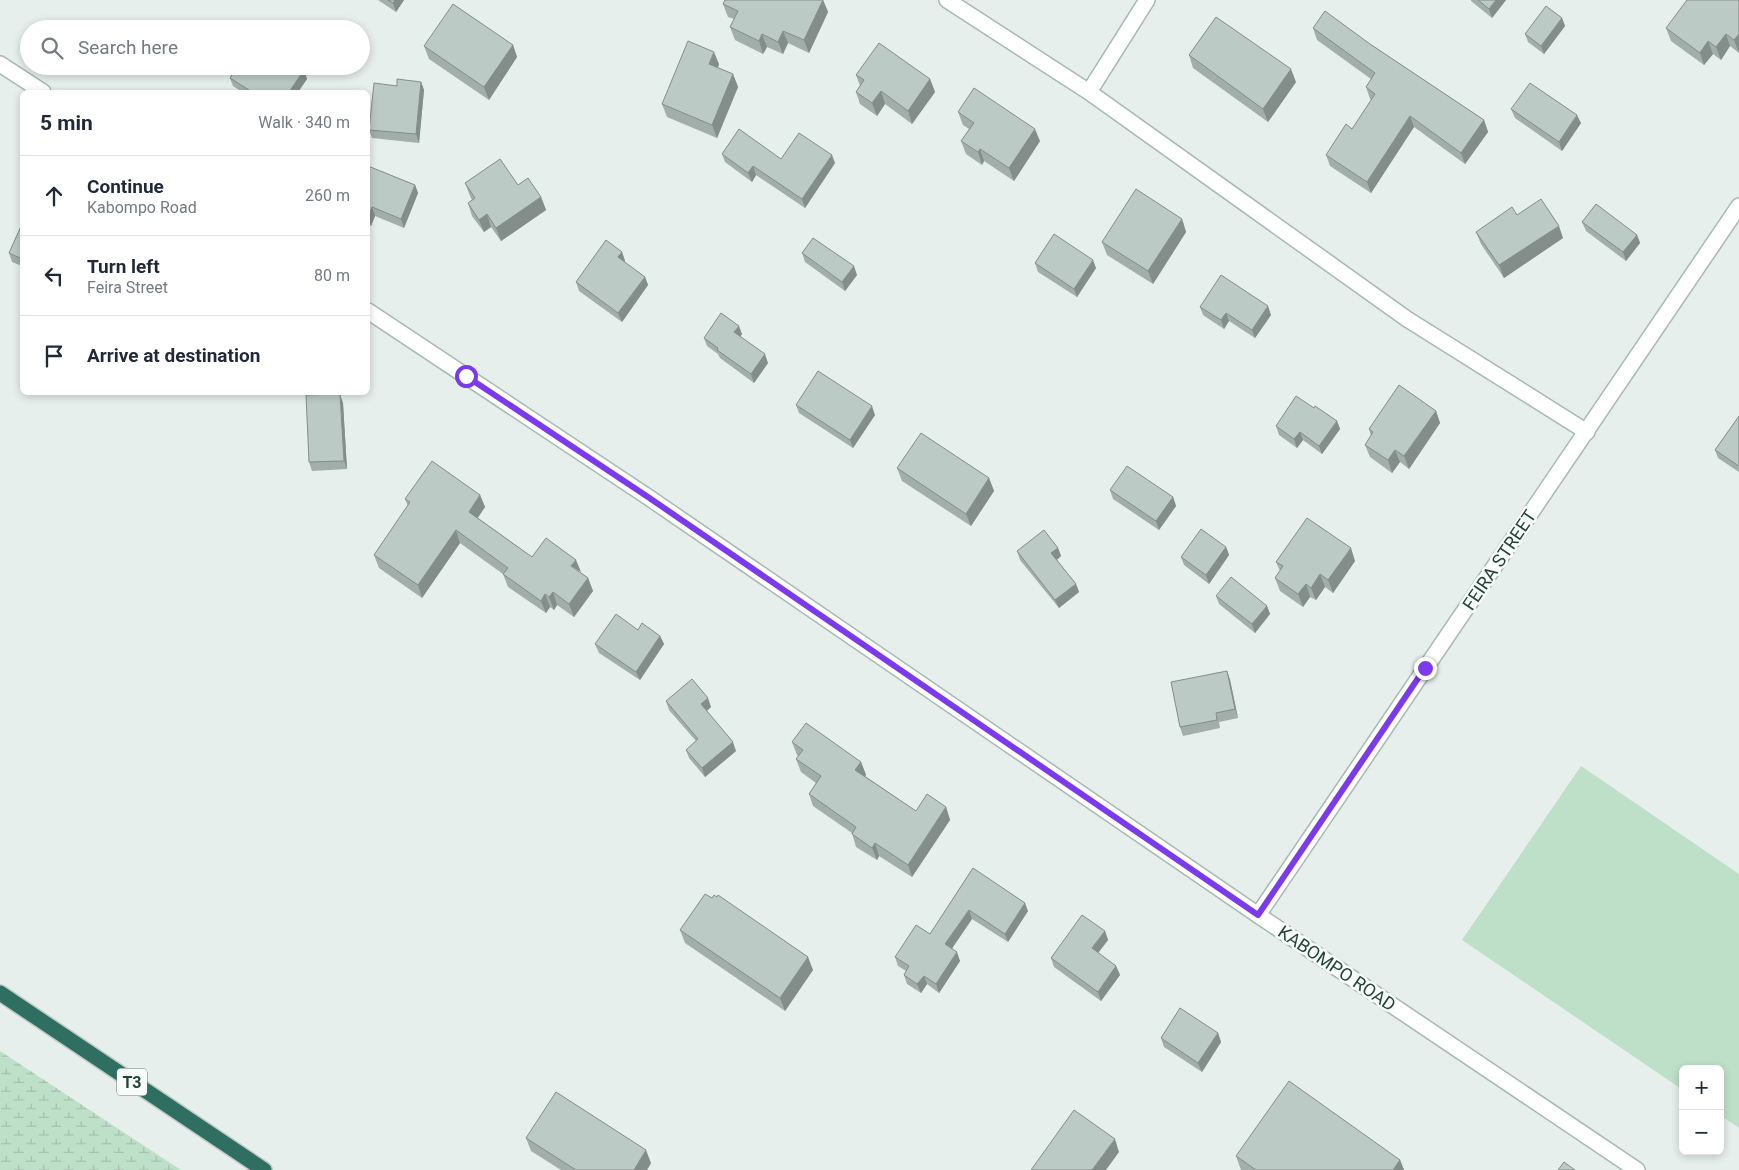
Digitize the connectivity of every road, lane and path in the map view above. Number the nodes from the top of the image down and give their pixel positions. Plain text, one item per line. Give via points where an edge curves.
1 (947, 0) edge
2 (1147, 0) edge
3 (0, 64) edge
4 (40, 90) edge
5 (1089, 92) junction
6 (1739, 206) edge
7 (370, 312) edge
8 (1587, 432) junction
9 (1258, 915) junction
10 (0, 993) edge
11 (264, 1170) edge
12 (1636, 1170) edge

1 - 5 street
2 - 5 street
3 - 4 street
5 - 8 street via 1408,319
6 - 8 street, FEIRA STREET
7 - 9 street, KABOMPO ROAD via 648,497
8 - 9 street, FEIRA STREET
9 - 12 street, KABOMPO ROAD
10 - 11 highway, T3

